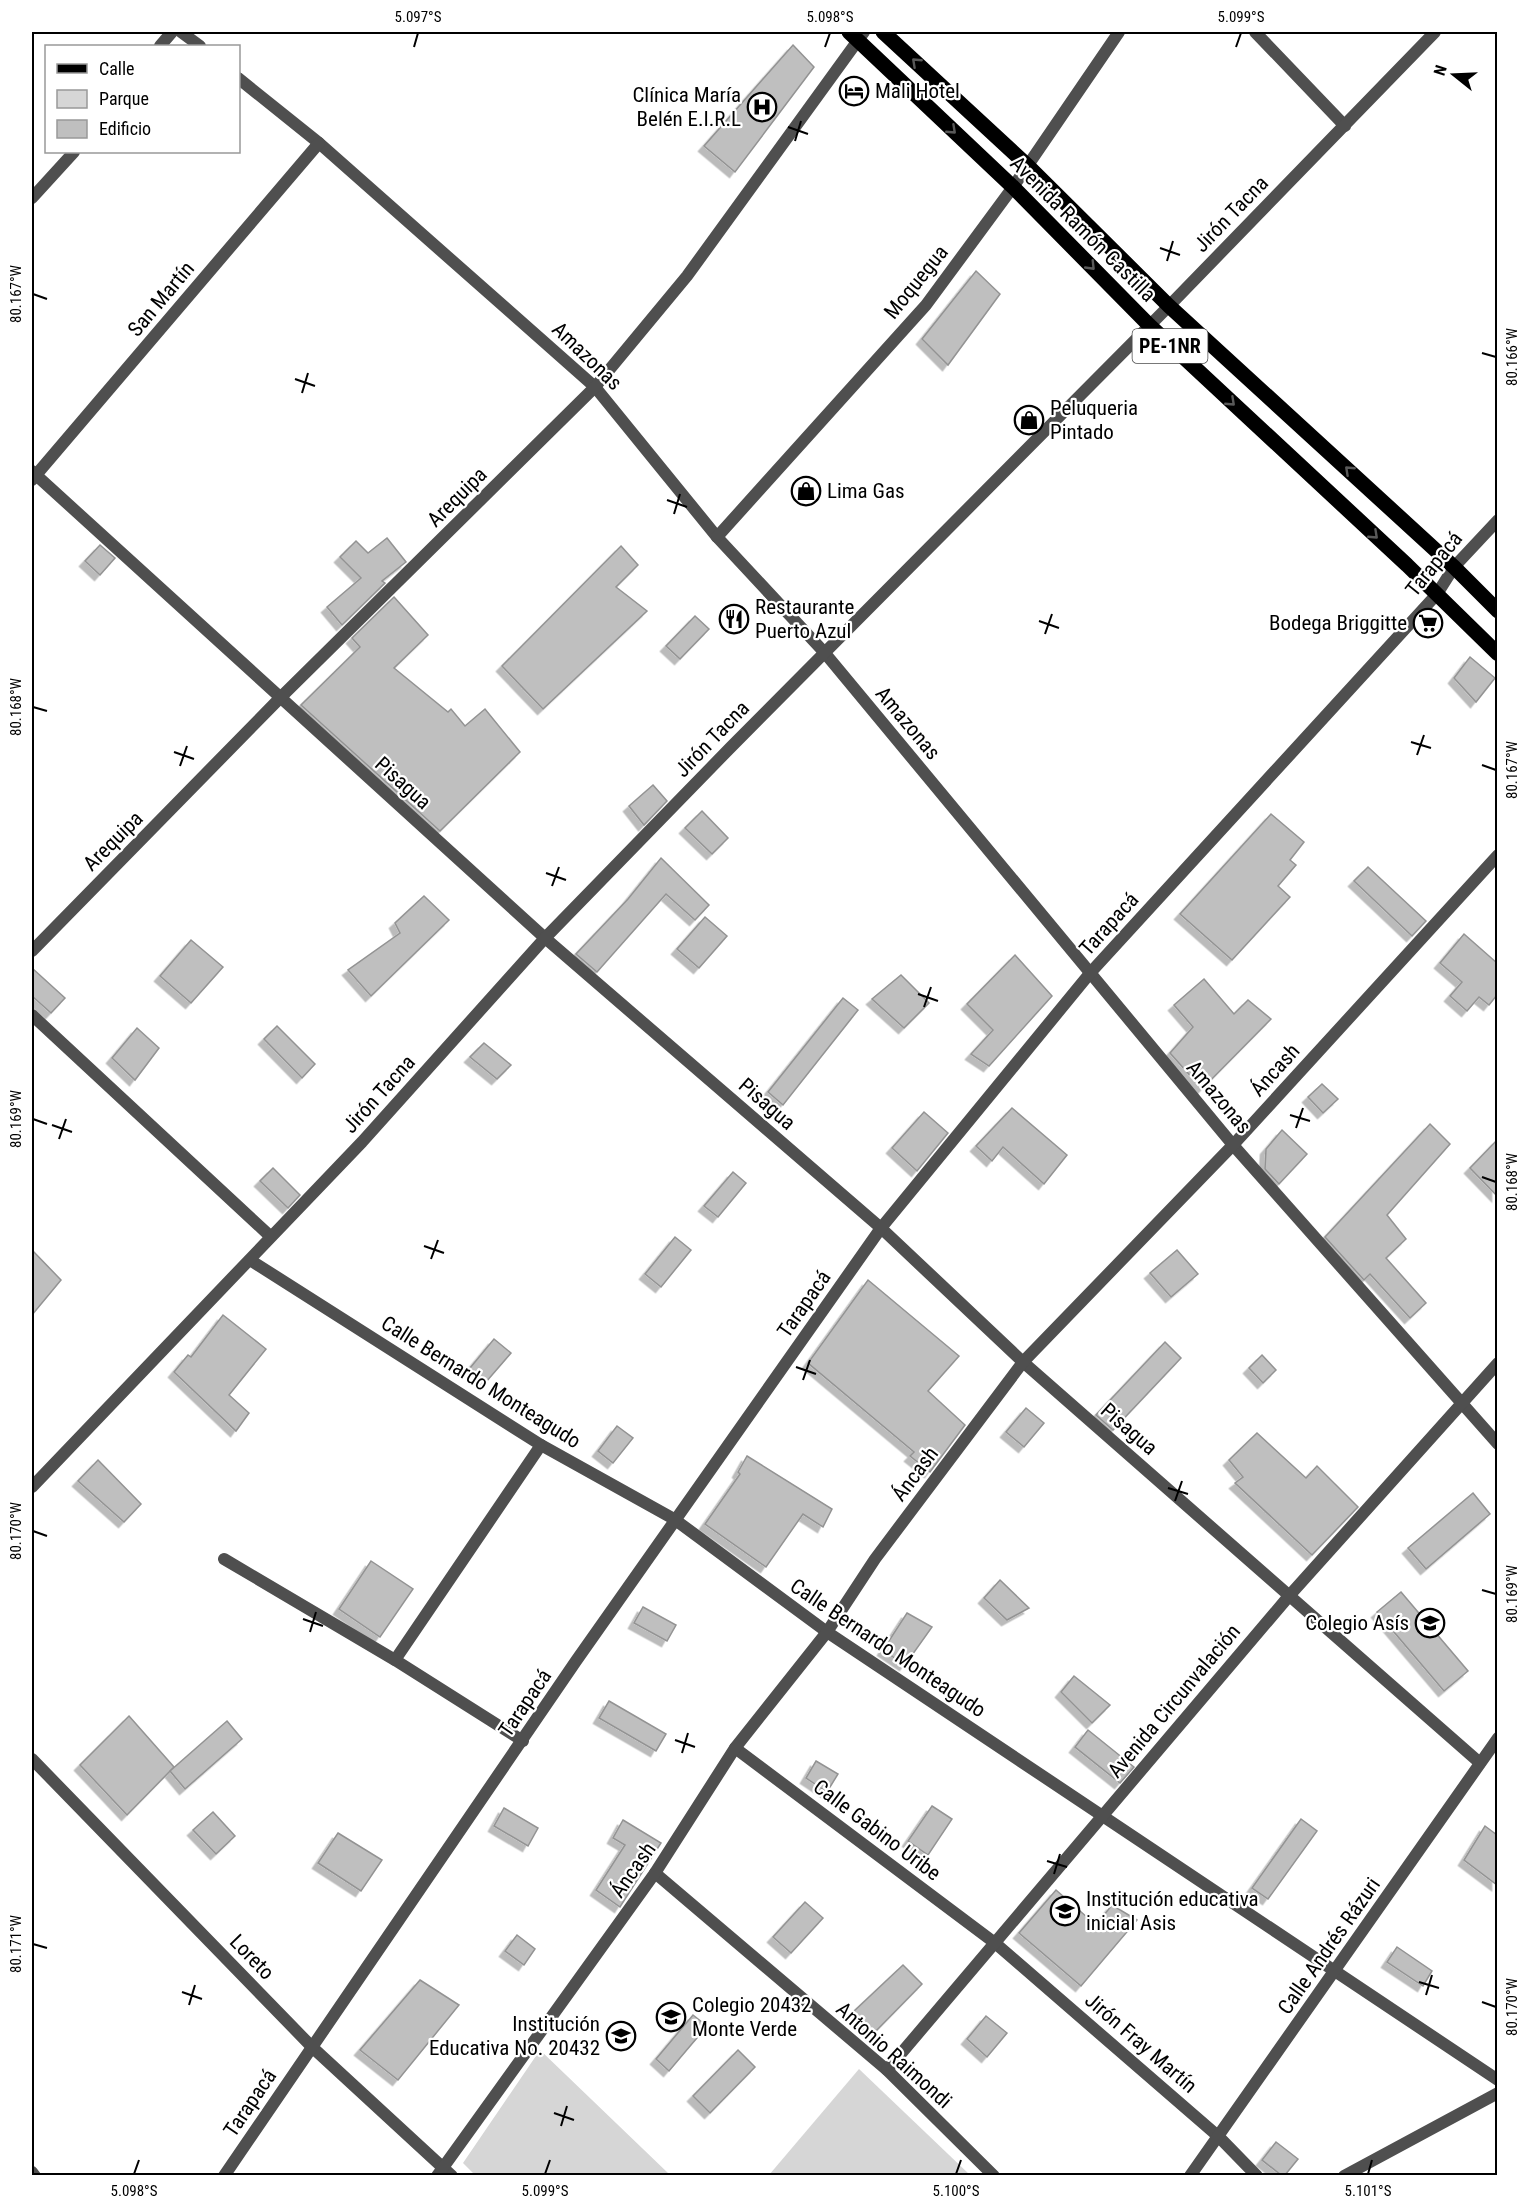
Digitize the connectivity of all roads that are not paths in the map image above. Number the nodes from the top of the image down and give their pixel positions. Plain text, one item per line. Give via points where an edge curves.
1 (172, 32) edge
2 (181, 32) edge
3 (883, 32) edge
4 (1119, 32) edge
5 (1255, 32) edge
6 (1435, 32) edge
7 (857, 34) edge
8 (161, 45) edge
9 (199, 45) edge
10 (240, 80) edge
11 (1345, 126) junction
12 (320, 142) junction
13 (73, 153) edge
14 (1028, 166) junction
15 (1013, 187) junction
16 (32, 198) edge
17 (1168, 306) junction
18 (1149, 325) junction
19 (595, 387) junction
20 (33, 476) edge
21 (1497, 520) edge
22 (717, 537) junction
23 (1454, 567) junction
24 (1437, 594) junction
25 (1497, 611) edge
26 (824, 652) junction
27 (1497, 654) edge
28 (280, 698) junction
29 (1497, 855) edge
30 (545, 938) junction
31 (32, 951) edge
32 (1091, 972) junction
33 (32, 1015) edge
34 (1233, 1145) junction
35 (881, 1228) junction
36 (270, 1236) junction
37 (249, 1260) junction
38 (1023, 1362) junction
39 (1497, 1363) edge
40 (1460, 1403) junction
41 (1497, 1444) edge
42 (541, 1445) junction
43 (32, 1487) edge
44 (674, 1519) junction
45 (224, 1559) dead end
46 (1288, 1596) junction
47 (827, 1632) junction
48 (395, 1660) junction
49 (1497, 1738) edge
50 (523, 1741) junction
51 (735, 1749) junction
52 (32, 1759) edge
53 (1480, 1763) junction
54 (1102, 1816) junction
55 (655, 1873) junction
56 (995, 1943) junction
57 (1337, 1970) junction
58 (312, 2047) junction
59 (887, 2070) junction
60 (1497, 2080) edge
61 (1497, 2092) edge
62 (1219, 2137) junction
63 (32, 2172) edge
64 (444, 2173) edge
65 (35, 2175) edge
66 (224, 2175) edge
67 (994, 2175) edge
68 (1190, 2175) edge
69 (1257, 2175) edge
70 (1344, 2175) edge

1 - 8 street
2 - 9 street
14 -> 3 main road, Avenida Ramón Castilla / PE-1NR
4 - 14 street, Moquegua
5 - 11 street
6 - 11 street, Jirón Tacna
7 -> 15 main road, Avenida Ramón Castilla / PE-1NR
7 - 19 street, Arequipa via 687,276
10 - 12 street, Amazonas
11 - 17 street, Jirón Tacna
12 - 19 street, Amazonas
12 - 20 street, San Martín
13 - 16 street
14 - 15 street, Moquegua
14 - 17 main road, Avenida Ramón Castilla / PE-1NR
15 -> 18 main road, Avenida Ramón Castilla / PE-1NR
15 - 22 street, Moquegua via 926,305
17 - 18 street, Jirón Tacna
23 -> 17 main road, Avenida Ramón Castilla / PE-1NR
18 -> 24 main road, Avenida Ramón Castilla / PE-1NR
18 - 26 street, Jirón Tacna
19 - 22 street, Amazonas
19 - 28 street, Arequipa
20 - 28 street, Pisagua
21 - 23 street, Tarapacá
22 - 26 street, Amazonas
23 - 24 street, Tarapacá
23 - 25 main road, Avenida Ramón Castilla / PE-1NR
24 - 27 main road, Avenida Ramón Castilla / PE-1NR
24 - 32 street, Tarapacá
26 - 30 street, Jirón Tacna
26 - 32 street, Amazonas
28 - 30 street, Pisagua
28 - 31 street, Arequipa
29 - 34 street, Áncash
30 - 35 street, Pisagua
30 - 36 street, Jirón Tacna via 362,1142
32 - 34 street, Amazonas
32 - 35 street, Tarapacá
33 - 36 street
34 - 38 street, Áncash
34 - 40 street, Amazonas
35 - 38 street, Pisagua
35 - 44 street, Tarapacá
36 - 37 street, Jirón Tacna
37 - 42 street, Calle Bernardo Monteagudo
37 - 43 street, Jirón Tacna
38 - 46 street, Pisagua
38 - 47 street, Áncash via 875,1559
39 - 40 street, Avenida Circunvalación
40 - 41 street, Amazonas
40 - 46 street, Avenida Circunvalación
42 - 44 street, Calle Bernardo Monteagudo
42 - 48 street
44 - 47 street, Calle Bernardo Monteagudo
44 - 50 street, Tarapacá
45 - 48 street
46 - 53 street, Pisagua
46 - 54 street, Avenida Circunvalación
47 - 51 street, Áncash
47 - 54 street, Calle Bernardo Monteagudo
48 - 50 street
49 - 53 street, Calle Andrés Rázuri
50 - 58 street, Tarapacá
51 - 55 street, Áncash
51 - 56 street, Calle Gabino Uribe
52 - 58 street, Loreto
53 - 57 street, Calle Andrés Rázuri
54 - 56 street, Avenida Circunvalación
54 - 57 street, Calle Bernardo Monteagudo
55 - 59 street, Antonio Raimondi
55 - 64 street, Áncash
56 - 59 street, Avenida Circunvalación
56 - 62 street, Jirón Fray Martín
57 - 60 street, Calle Bernardo Monteagudo
57 - 62 street, Calle Andrés Rázuri
58 - 64 street, Loreto
58 - 66 street, Tarapacá
59 - 67 street, Antonio Raimondi
61 - 70 street
62 - 68 street, Calle Andrés Rázuri
62 - 69 street, Jirón Fray Martín
63 - 65 street

